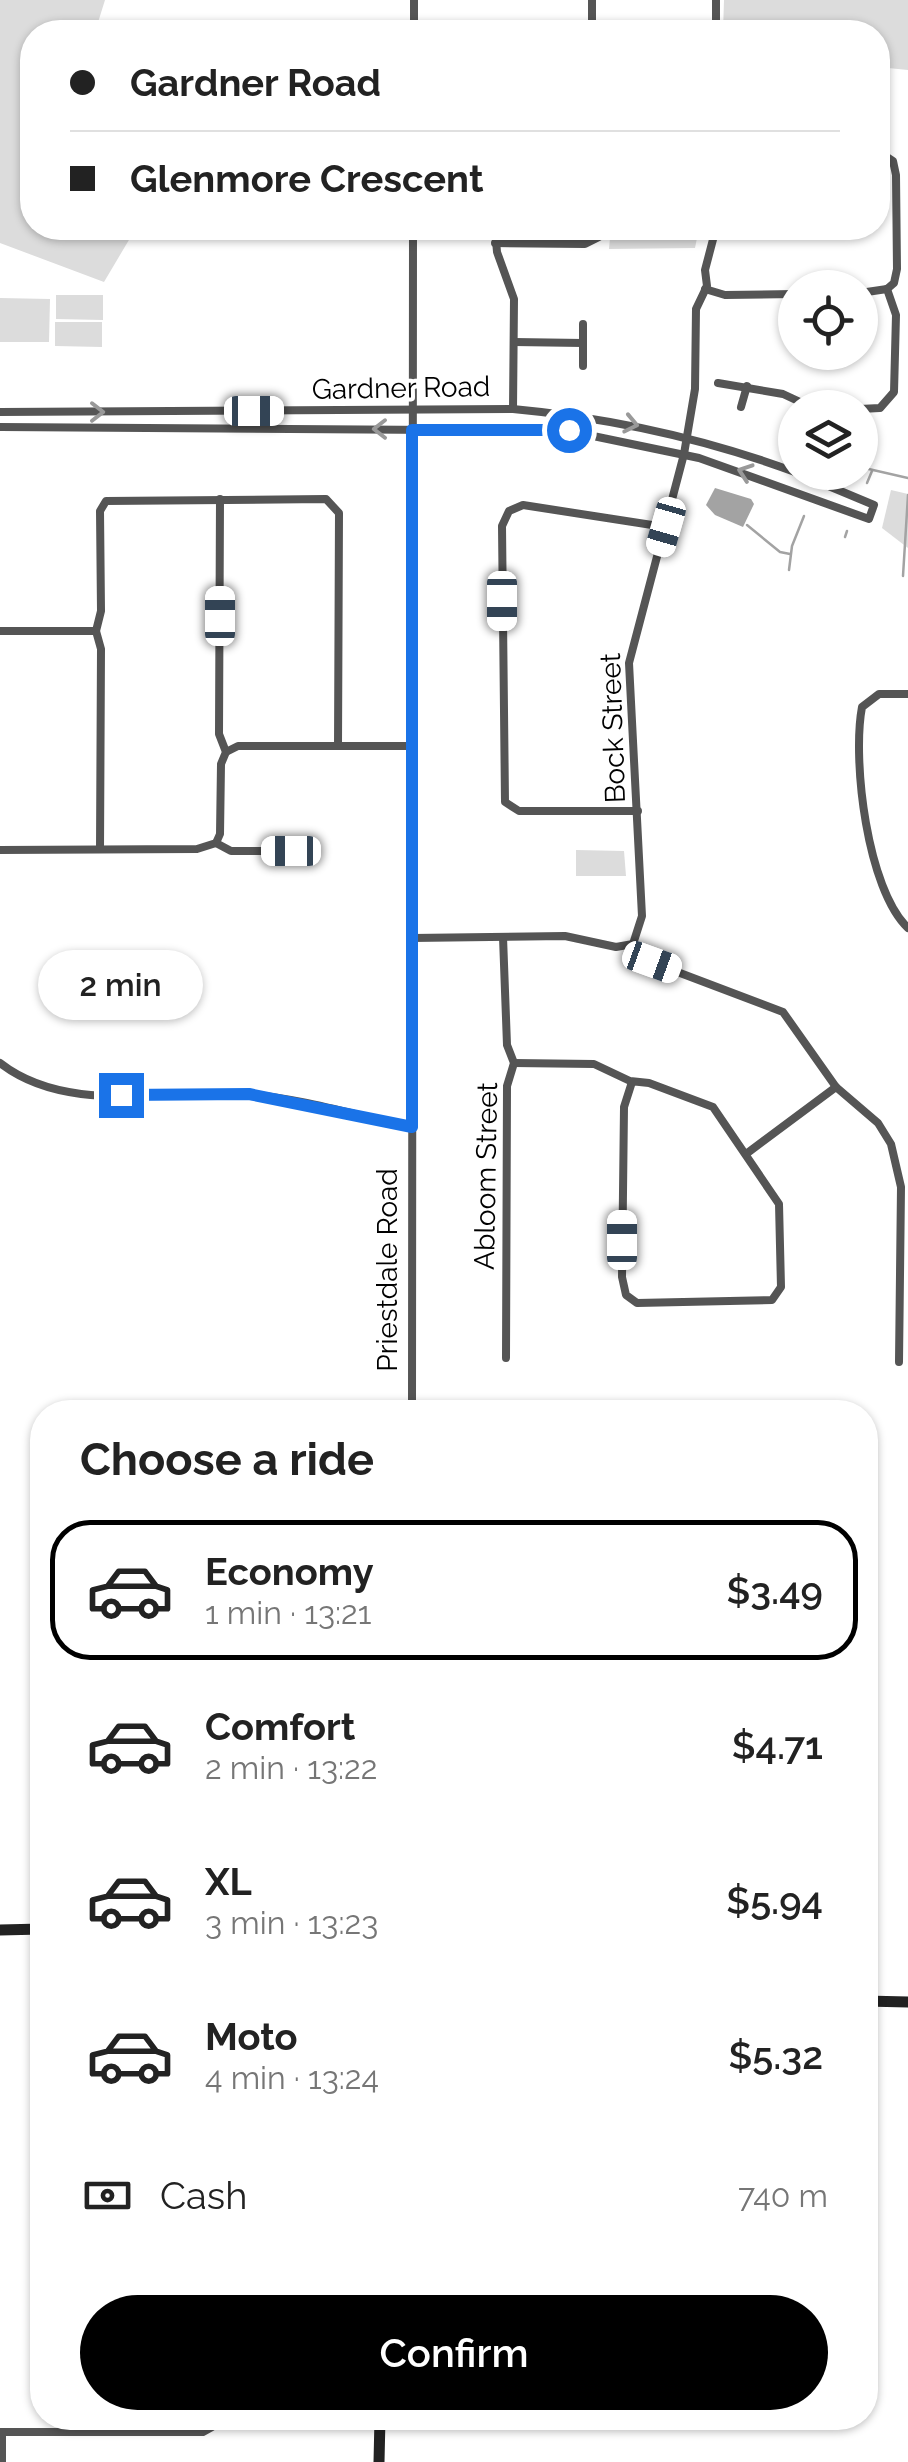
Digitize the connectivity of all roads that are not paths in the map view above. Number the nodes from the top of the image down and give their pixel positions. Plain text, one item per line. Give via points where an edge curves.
1 (890, 158) edge
2 (413, 240) edge
3 (495, 240) edge
4 (593, 240) edge
5 (713, 240) edge
6 (495, 244) junction
7 (887, 289) junction
8 (706, 290) junction
9 (878, 291) edge
10 (778, 294) edge
11 (583, 324) dead end
12 (514, 342) junction
13 (583, 343) junction
14 (582, 366) dead end
15 (718, 383) dead end
16 (746, 386) junction
17 (778, 397) edge
18 (741, 407) dead end
19 (878, 408) edge
20 (513, 409) junction
21 (412, 410) junction
22 (0, 412) edge
23 (0, 426) edge
24 (412, 430) junction
25 (686, 436) junction
26 (684, 454) junction
27 (778, 466) edge
28 (778, 485) edge
29 (791, 490) edge
30 (839, 490) edge
31 (220, 500) junction
32 (666, 527) junction
33 (0, 631) edge
34 (96, 631) junction
35 (908, 694) edge
36 (338, 746) junction
37 (412, 746) junction
38 (226, 752) junction
39 (638, 811) junction
40 (216, 843) junction
41 (100, 849) junction
42 (0, 850) edge
43 (291, 851) dead end
44 (908, 928) edge
45 (504, 937) junction
46 (412, 938) junction
47 (633, 944) junction
48 (0, 1063) edge
49 (514, 1063) junction
50 (632, 1082) junction
51 (836, 1087) junction
52 (412, 1127) junction
53 (746, 1154) junction
54 (506, 1358) dead end
55 (899, 1362) dead end
56 (412, 1400) edge
57 (30, 1929) edge
58 (0, 1930) edge
59 (878, 2002) edge
60 (908, 2002) edge
61 (208, 2430) edge
62 (380, 2430) edge
63 (1, 2432) edge
64 (81, 2432) joint
65 (2, 2462) edge
66 (379, 2462) edge

1 - 7 street via 897,269
2 - 21 street, Priestdale Road
3 - 6 street
4 - 6 street
5 - 8 street, Bock Street
6 - 12 street via 514,299
7 - 9 street
7 - 19 street via 896,314 894,392
8 - 10 street
8 - 25 street, Bock Street via 696,309 695,389
11 - 13 street
12 - 13 street
12 - 20 street
13 - 14 street
15 - 16 street
16 - 17 street
16 - 18 street
20 - 21 street, Gardner Road
20 -> 25 street, Gardner Road via 598,417
22 -> 21 street, Gardner Road
21 - 24 street, Priestdale Road
24 -> 23 street, Gardner Road
24 - 26 street, Gardner Road via 569,430
24 - 37 street, Priestdale Road
25 - 26 street, Bock Street
25 - 27 street, Gardner Road
28 -> 26 street, Gardner Road
26 - 32 street, Bock Street
30 -> 29 street, Gardner Road via 874,504 868,520
31 - 34 street via 106,501 100,510
31 - 36 street via 326,500 339,513
31 - 38 street via 219,734
32 - 39 street, Bock Street via 629,663
32 - 39 street via 523,506 508,511 502,526 505,802 520,811
33 - 34 street
34 - 41 street via 102,649
35 - 44 street via 870,698 862,707 859,789 888,895
36 - 37 street
36 - 38 street via 238,746
37 - 46 street, Priestdale Road
38 - 40 street
39 - 47 street, Bock Street via 642,916
40 - 41 street via 197,849
40 - 43 street via 231,851
41 - 42 street
45 - 46 street
45 - 47 street
45 - 49 street, Abloom Street
46 - 52 street, Priestdale Road
47 - 51 street via 652,962 782,1012
48 - 52 street via 47,1088 96,1096 249,1094
49 - 50 street via 594,1064
49 - 54 street, Abloom Street via 508,1086
50 - 53 street via 713,1107
50 - 53 street via 624,1107 622,1276 631,1301 757,1303 778,1294 782,1212
51 - 53 street
51 - 55 street via 878,1123 898,1166
52 - 56 street, Priestdale Road
57 - 58 main road
59 - 60 main road
61 - 64 street
62 - 66 main road
63 - 64 street
63 - 65 street

